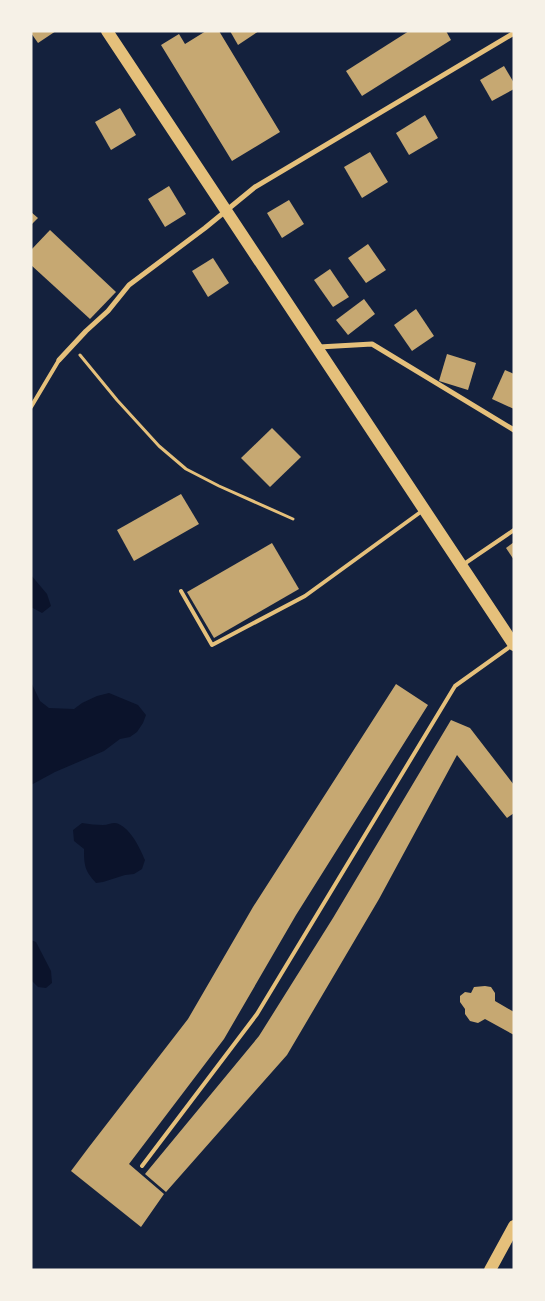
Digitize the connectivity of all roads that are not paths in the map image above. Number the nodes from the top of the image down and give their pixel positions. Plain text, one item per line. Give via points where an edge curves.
1 (107, 31) edge
2 (514, 33) edge
3 (226, 210) junction
4 (316, 347) junction
5 (59, 360) joint
6 (31, 407) edge
7 (514, 430) edge
8 (424, 509) junction
9 (514, 530) edge
10 (461, 566) junction
11 (181, 591) dead end
12 (513, 645) edge
13 (142, 1166) dead end
14 (514, 1226) edge
15 (490, 1270) edge

1 - 3 main road
2 - 3 street via 254,187
3 - 4 main road
3 - 5 street via 129,285
4 - 7 street via 372,344
4 - 8 main road
5 - 6 lane
8 - 10 main road
8 - 11 lane via 305,596 212,645
9 - 10 lane
10 - 12 main road
12 - 13 lane via 456,686 257,1014
14 - 15 main road

